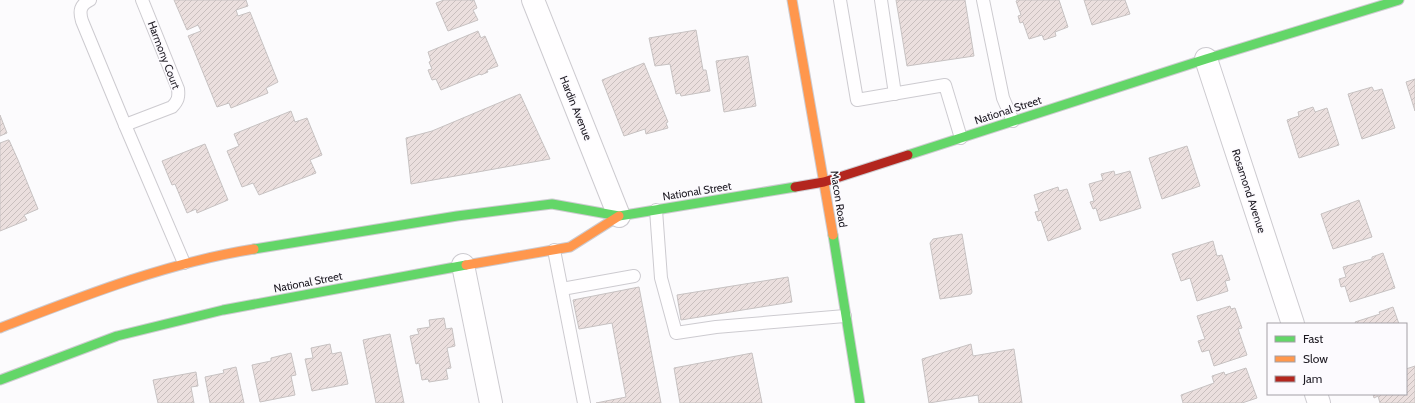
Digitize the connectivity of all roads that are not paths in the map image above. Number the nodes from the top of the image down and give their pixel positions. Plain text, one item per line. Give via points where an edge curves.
1 (90, 0) edge
2 (142, 0) edge
3 (533, 0) edge
4 (792, 0) edge
5 (840, 0) edge
6 (881, 0) edge
7 (984, 0) edge
8 (1399, 0) edge
9 (1206, 59) junction
10 (896, 94) junction
11 (1013, 121) junction
12 (125, 125) junction
13 (961, 138) junction
14 (824, 182) junction
15 (656, 210) junction
16 (619, 216) junction
17 (554, 250) junction
18 (184, 263) junction
19 (463, 265) junction
20 (634, 276) dead end
21 (562, 289) junction
22 (846, 316) junction
23 (1293, 323) edge
24 (0, 328) edge
25 (0, 380) edge
26 (491, 403) edge
27 (584, 403) edge
28 (860, 403) edge

1 - 12 lane via 82,6 80,15
2 - 12 lane, Harmony Court via 179,97 172,107
3 - 16 street, Hardin Avenue
4 - 14 main road, Macon Road
5 - 10 lane via 857,100
6 - 10 lane
7 - 11 lane via 1003,98
8 - 9 main road, National Street
9 - 11 main road, National Street
9 - 23 street, Rosamond Avenue
10 - 13 lane via 945,85
11 - 13 main road, National Street
12 - 18 lane
13 - 14 main road, National Street
14 - 15 main road, National Street
14 - 22 main road, Macon Road
15 - 16 main road, National Street
15 - 22 lane via 661,278 676,333
16 - 17 main road, National Street via 570,247
16 - 18 main road, National Street via 552,204 221,254
17 - 19 main road, National Street
17 - 21 lane
18 - 24 main road, National Street via 103,289
19 - 25 main road, National Street via 223,310 117,336
19 - 26 street
20 - 21 lane
21 - 27 lane
22 - 28 main road, Macon Road

